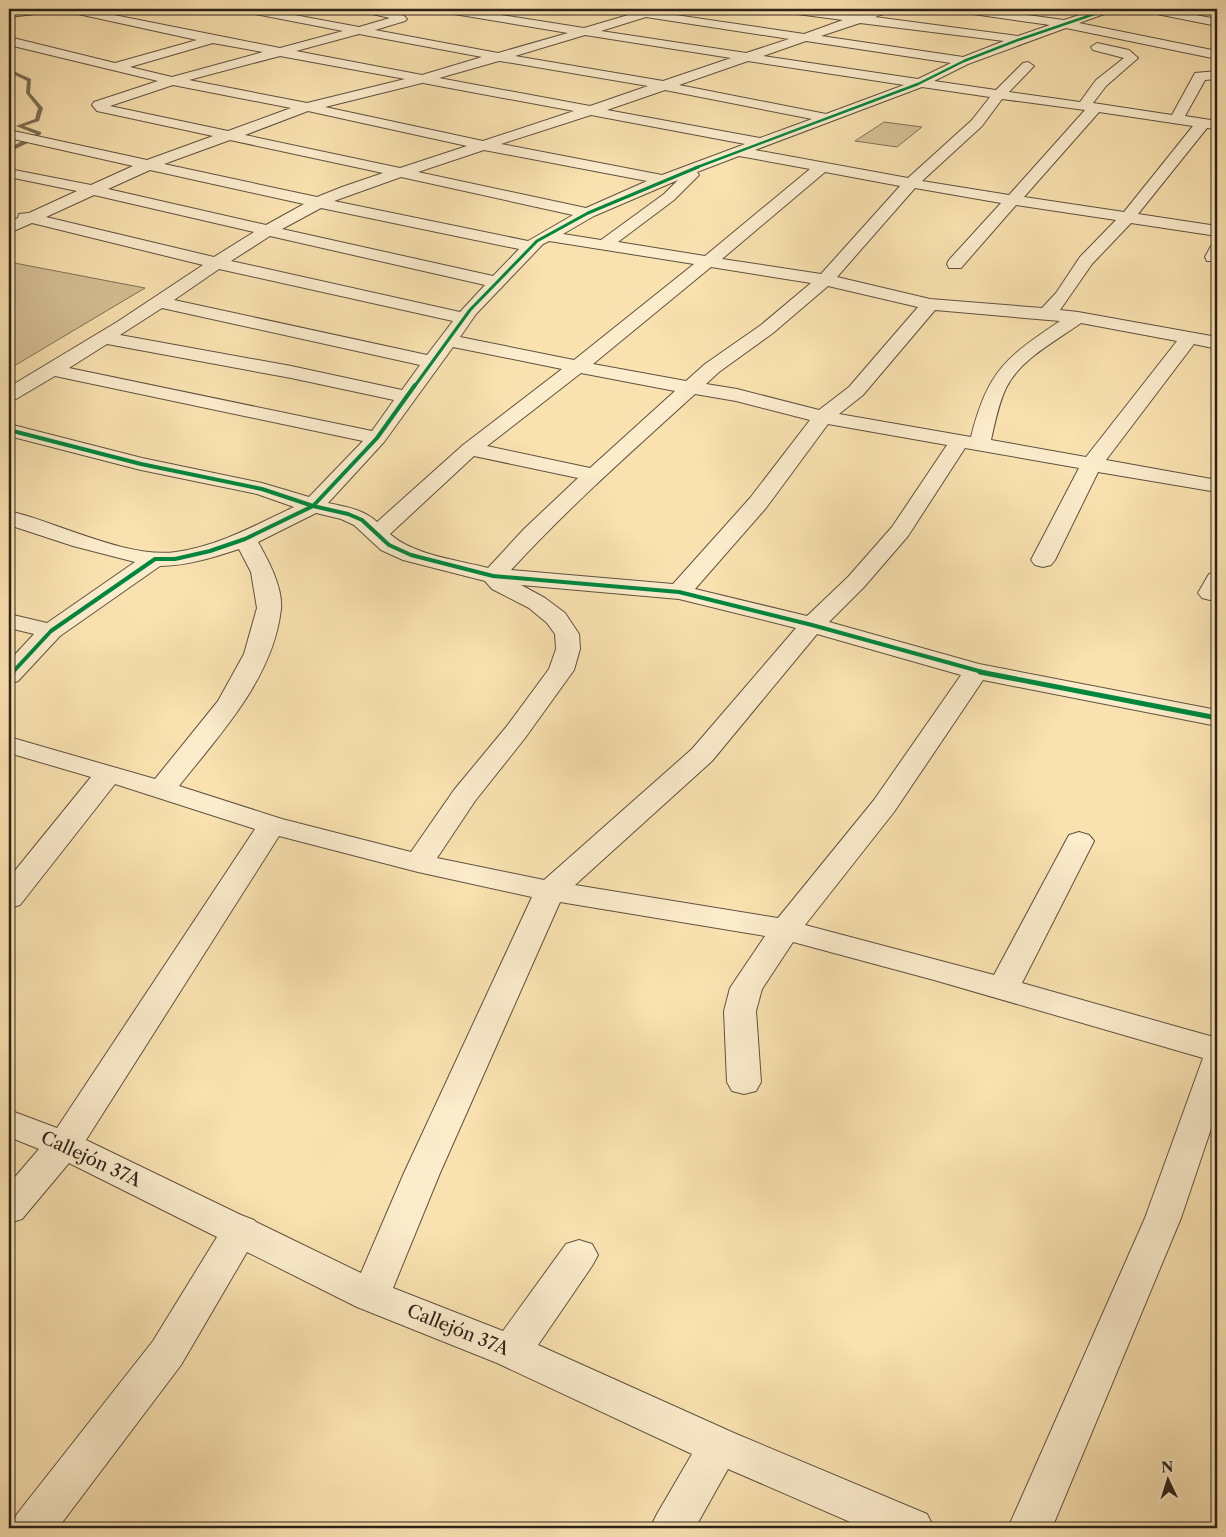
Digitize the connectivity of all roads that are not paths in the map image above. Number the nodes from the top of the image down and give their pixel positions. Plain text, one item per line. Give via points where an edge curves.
1 (52, 9) edge
2 (69, 9) edge
3 (255, 9) edge
4 (363, 9) edge
5 (442, 9) edge
6 (617, 9) edge
7 (662, 9) edge
8 (888, 9) edge
9 (958, 9) edge
10 (1146, 9) edge
11 (778, 10) edge
12 (990, 10) edge
13 (1106, 13) edge
14 (9, 14) edge
15 (647, 14) junction
16 (547, 16) dead end
17 (754, 17) dead end
18 (859, 20) junction
19 (529, 22) junction
20 (1217, 23) edge
21 (728, 26) junction
22 (940, 30) junction
23 (361, 32) junction
24 (584, 32) junction
25 (1063, 32) junction
26 (806, 37) junction
27 (1026, 37) junction
28 (212, 39) junction
29 (9, 41) edge
30 (1086, 45) dead end
31 (669, 46) junction
32 (886, 49) junction
33 (283, 52) junction
34 (642, 55) dead end
35 (1217, 55) edge
36 (500, 57) junction
37 (746, 57) junction
38 (964, 61) junction
39 (615, 64) dead end
40 (1028, 66) dead end
41 (114, 67) junction
42 (828, 70) junction
43 (588, 72) junction
44 (1217, 76) edge
45 (422, 79) junction
46 (172, 81) junction
47 (918, 84) junction
48 (662, 85) junction
49 (998, 94) junction
50 (1090, 106) junction
51 (306, 108) junction
52 (589, 111) junction
53 (827, 118) junction
54 (1177, 119) junction
55 (1210, 124) edge
56 (9, 134) edge
57 (226, 135) junction
58 (762, 143) junction
59 (480, 145) junction
60 (739, 152) junction
61 (150, 164) junction
62 (823, 166) junction
63 (698, 168) junction
64 (9, 173) edge
65 (398, 173) junction
66 (663, 180) junction
67 (911, 183) junction
68 (94, 190) junction
69 (1013, 200) junction
70 (317, 202) junction
71 (588, 213) junction
72 (9, 214) edge
73 (1128, 217) junction
74 (30, 218) junction
75 (9, 228) edge
76 (267, 231) junction
77 (1217, 231) edge
78 (547, 236) junction
79 (603, 246) junction
80 (532, 247) junction
81 (708, 261) junction
82 (216, 263) junction
83 (956, 264) dead end
84 (825, 280) junction
85 (498, 282) junction
86 (159, 302) junction
87 (930, 304) junction
88 (1047, 314) junction
89 (1078, 317) junction
90 (464, 318) junction
91 (104, 338) junction
92 (1189, 338) junction
93 (448, 340) junction
94 (1217, 343) edge
95 (432, 362) junction
96 (577, 367) junction
97 (52, 370) junction
98 (689, 389) junction
99 (9, 395) edge
100 (406, 397) junction
101 (823, 418) junction
102 (9, 430) edge
103 (377, 438) junction
104 (969, 443) junction
105 (470, 449) junction
106 (1091, 465) junction
107 (594, 475) junction
108 (1217, 486) edge
109 (313, 506) junction
110 (9, 518) edge
111 (377, 534) junction
112 (245, 539) junction
113 (155, 559) junction
114 (1043, 560) dead end
115 (493, 576) junction
116 (679, 592) junction
117 (9, 622) edge
118 (812, 624) junction
119 (51, 631) junction
120 (976, 671) junction
121 (9, 676) edge
122 (1217, 718) edge
123 (9, 745) edge
124 (109, 773) junction
125 (161, 790) junction
126 (272, 825) junction
127 (1079, 841) dead end
128 (418, 863) junction
129 (550, 891) junction
130 (9, 898) edge
131 (785, 930) junction
132 (1003, 989) junction
133 (1217, 1050) edge
134 (1217, 1062) edge
135 (744, 1082) dead end
136 (9, 1123) edge
137 (64, 1145) junction
138 (9, 1209) edge
139 (241, 1230) junction
140 (579, 1255) dead end
141 (371, 1296) junction
142 (511, 1351) junction
143 (719, 1446) junction
144 (32, 1528) edge
145 (672, 1528) edge
146 (912, 1528) edge
147 (1030, 1528) edge

1 - 14 street
2 - 28 street
3 - 23 street
4 - 23 street via 401,19
5 - 19 street
6 - 15 street
7 - 15 street
8 - 18 street
9 - 12 street
10 - 20 street
11 - 18 street
12 - 22 street
12 - 25 street
13 - 25 street
15 - 21 street
15 - 24 street
16 - 19 street
17 - 21 street
18 - 22 street
18 - 26 street
19 - 24 street
21 - 26 street
21 - 31 street
22 - 27 street
22 - 32 street
23 - 33 street
23 - 36 street
24 - 31 street
24 - 36 street
25 - 27 street
25 - 35 street
26 - 32 street
26 - 37 street
27 - 38 street
28 - 33 street
28 - 41 street
29 - 41 street
30 - 50 street via 1125,53 1132,58 1101,83
31 - 34 street
31 - 37 street
32 - 38 street
32 - 42 street
33 - 45 street
33 - 46 street
36 - 43 street
36 - 45 street
37 - 42 street
37 - 48 street
38 - 47 street
39 - 43 street
40 - 49 street
41 - 46 street
42 - 47 street
43 - 48 street
44 - 54 street via 1200,76
45 - 51 street
45 - 52 street
46 - 51 street
46 - 57 street via 99,105
47 - 49 street
47 - 53 street
48 - 52 street
48 - 53 street
49 - 50 street
49 - 67 street via 977,122
50 - 54 street
50 - 69 street
51 - 57 street
51 - 59 street
52 - 58 street
52 - 59 street
53 - 58 street
54 - 55 street
55 - 73 street
56 - 61 street
57 - 61 street
57 - 65 street
58 - 60 street
59 - 65 street
59 - 66 street
60 - 62 street
60 - 63 street
61 - 68 street
61 - 70 street
62 - 67 street
62 - 81 street
63 - 66 street
63 - 79 street via 669,197
64 - 68 street
65 - 70 street
65 - 71 street
66 - 71 street
67 - 69 street
67 - 84 street
68 - 74 street
68 - 76 street
69 - 73 street
69 - 83 street
70 - 76 street
70 - 80 street
71 - 78 street
72 - 74 street
73 - 77 street
73 - 88 street via 1086,261
74 - 75 street
74 - 82 street
76 - 82 street
76 - 85 street
78 - 79 street
78 - 80 street
79 - 81 street
80 - 85 street
81 - 84 street
81 - 96 street
82 - 86 street
82 - 90 street
84 - 87 street
84 - 98 street
85 - 90 street
86 - 91 street
86 - 95 street
87 - 88 street
87 - 101 street via 863,384
88 - 89 street
89 - 92 street
89 - 104 street via 1006,372
90 - 93 street
91 - 97 street
91 - 100 street
92 - 94 street
92 - 106 street
93 - 95 street
93 - 96 street
95 - 100 street
96 - 98 street
96 - 105 street
97 - 99 street
97 - 103 street
98 - 101 street via 713,390
98 - 107 street
100 - 103 street
101 - 104 street
101 - 116 street via 758,503
102 - 109 street via 141,464 262,489
103 - 109 street
104 - 106 street
104 - 118 street via 856,582
105 - 107 street
105 - 111 street
106 - 108 street
106 - 114 street
107 - 115 street
109 - 111 street via 362,520
109 - 112 street
110 - 113 street via 128,555
111 - 115 street via 388,545 411,555
112 - 113 street via 175,559
112 - 125 street via 263,572 270,608 258,654 230,704
113 - 119 street
115 - 116 street
115 - 128 street via 500,584 537,603 556,618 567,634 568,649 561,670 464,796
116 - 118 street
117 - 119 street
118 - 120 street
118 - 129 street via 702,755
119 - 121 street
120 - 122 street
120 - 131 street via 884,806
123 - 124 street
124 - 125 street
124 - 130 street
125 - 126 street
126 - 128 street
126 - 137 street
127 - 132 street
128 - 129 street
129 - 131 street
129 - 141 street via 422,1174
131 - 132 street
131 - 135 street via 746,988 740,1011
132 - 133 street
134 - 147 street via 1163,1218
136 - 137 street, Callejón 37A
137 - 138 street
137 - 139 street, Callejón 37A
139 - 141 street, Callejón 37A
139 - 144 street via 167,1353
140 - 142 street
141 - 142 street, Callejón 37A
142 - 143 street, Callejón 37A
143 - 145 street
143 - 146 street, Callejón 37A

